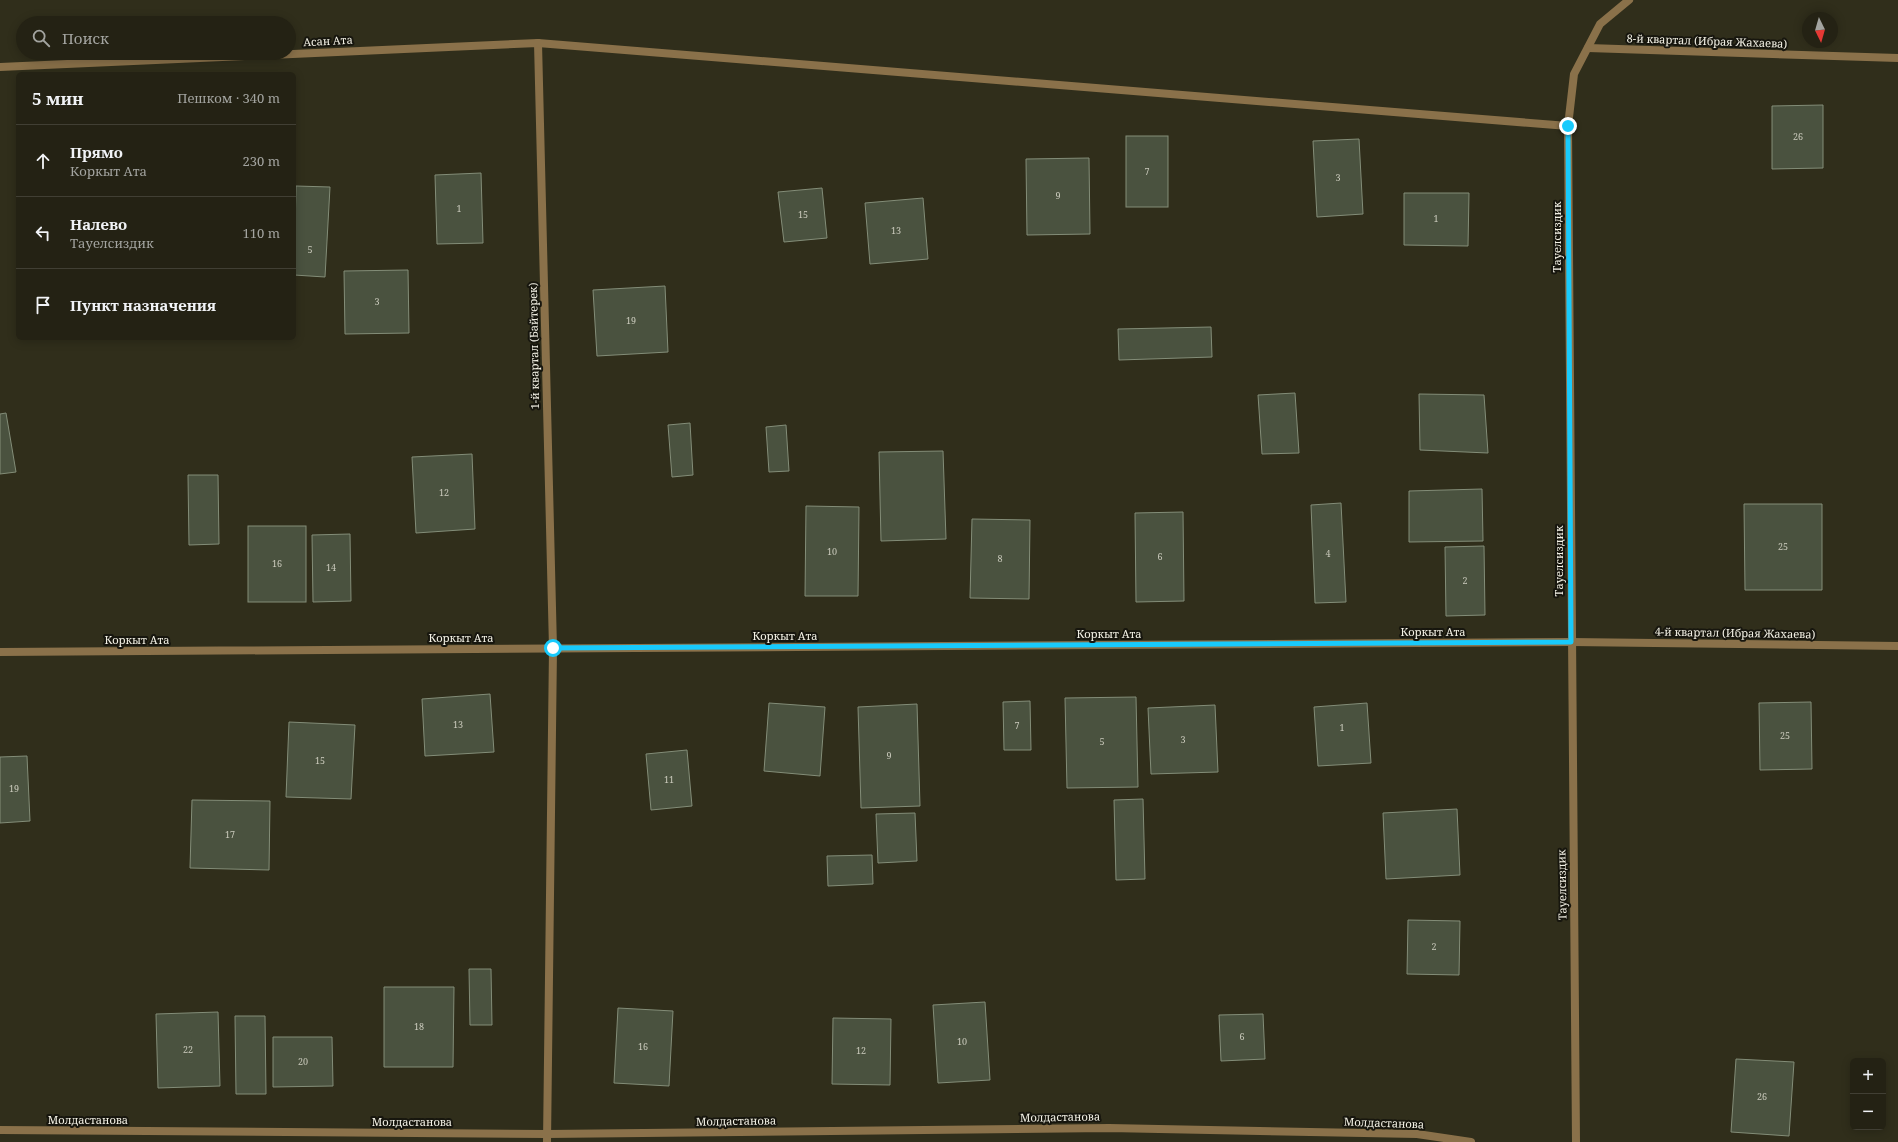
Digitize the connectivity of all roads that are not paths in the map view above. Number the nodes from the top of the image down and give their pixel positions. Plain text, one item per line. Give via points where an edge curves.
1 (1629, 0) edge
2 (538, 43) junction
3 (1588, 48) junction
4 (296, 54) edge
5 (1898, 58) edge
6 (157, 60) edge
7 (0, 67) edge
8 (1568, 126) junction
9 (1571, 642) junction
10 (1898, 646) edge
11 (553, 648) junction
12 (0, 652) edge
13 (0, 1130) edge
14 (547, 1138) edge
15 (1471, 1142) edge
16 (1576, 1142) edge

1 - 3 street, Тауелсиздик via 1600,24
2 - 4 street, Асан Ата
2 - 8 street, Асан Ата
2 - 11 street, 1-й квартал (Байтерек)
3 - 5 street, 8-й квартал (Ибрая Жахаева)
3 - 8 street, Тауелсиздик via 1574,74
6 - 7 street, Асан Ата
8 - 9 street, Тауелсиздик
9 - 10 street, 4-й квартал (Ибрая Жахаева)
9 - 11 street, Коркыт Ата
9 - 16 street, Тауелсиздик
11 - 12 street, Коркыт Ата
11 - 14 street, 1-й квартал (Байтерек)
13 - 14 street, Молдастанова
14 - 15 street, Молдастанова via 1109,1128 1417,1134

